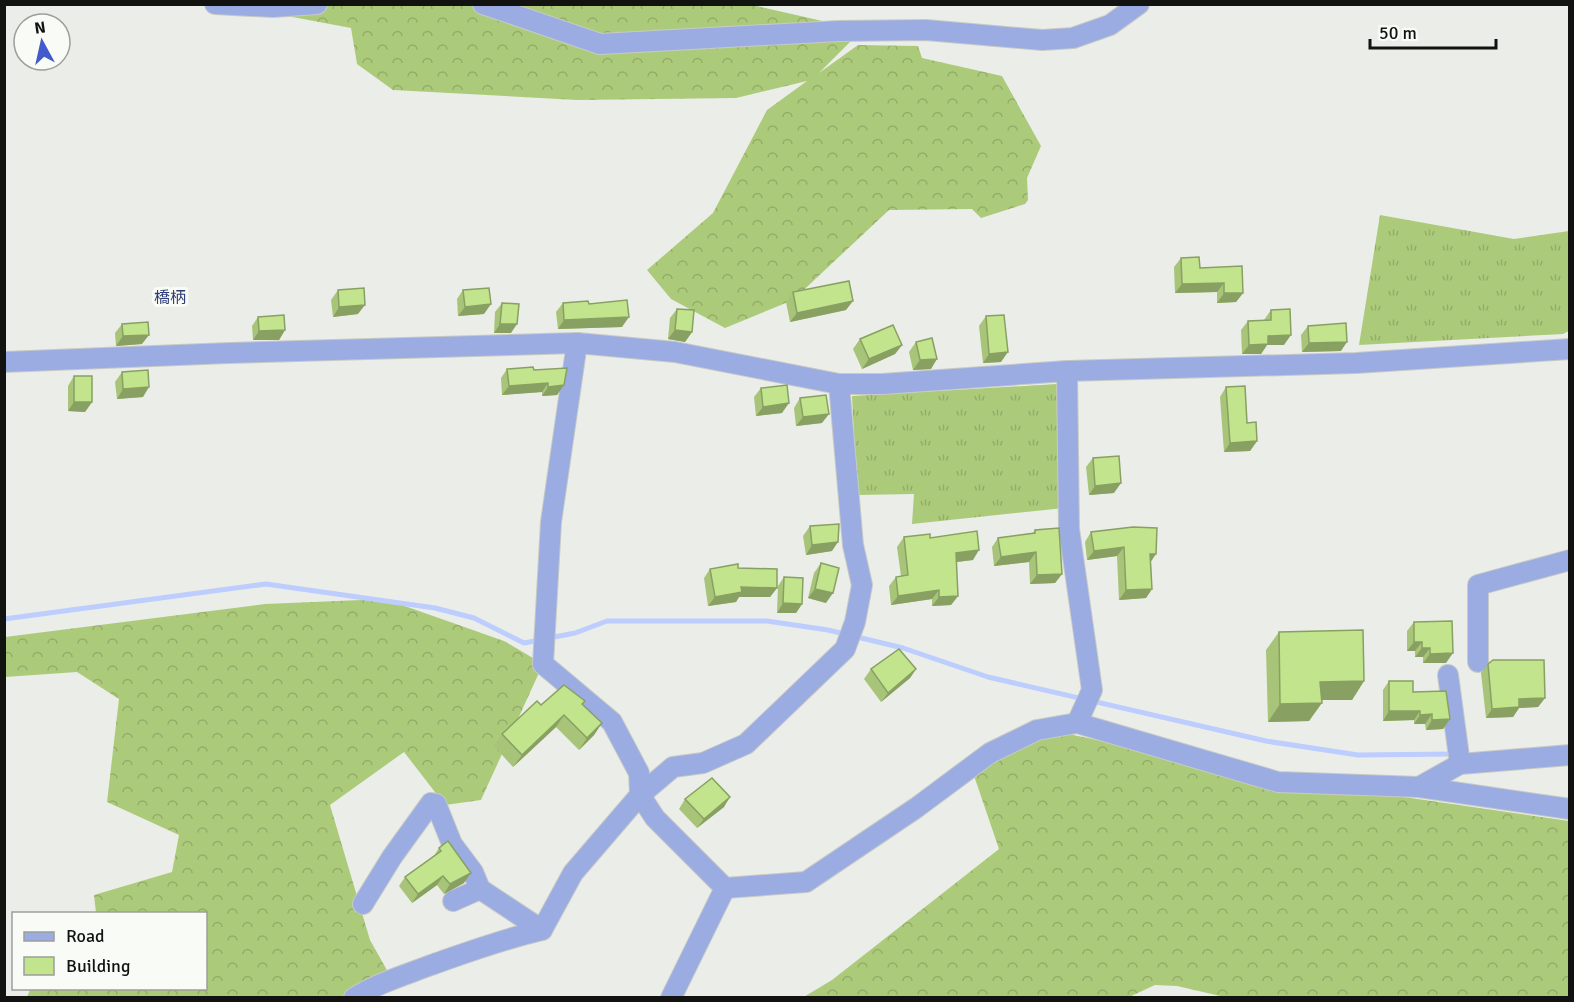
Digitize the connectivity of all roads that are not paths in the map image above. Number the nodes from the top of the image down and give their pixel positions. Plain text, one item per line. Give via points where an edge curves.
1 (215, 4) edge
2 (317, 4) edge
3 (483, 4) edge
4 (1139, 4) edge
5 (577, 343) junction
6 (1569, 349) edge
7 (4, 362) edge
8 (1067, 371) junction
9 (839, 384) junction
10 (1569, 561) edge
11 (1478, 662) dead end
12 (1448, 675) dead end
13 (1080, 716) junction
14 (1569, 755) edge
15 (1459, 758) junction
16 (1419, 787) junction
17 (640, 795) junction
18 (1569, 809) edge
19 (725, 888) junction
20 (480, 889) junction
21 (453, 901) dead end
22 (363, 904) dead end
23 (542, 930) junction
24 (354, 998) edge
25 (671, 998) edge

1 - 2 street
3 - 4 street via 600,44 837,31 926,30 1042,40 1073,38 1110,25
5 - 7 street
5 - 9 street via 675,352
5 - 17 street via 551,522 543,664 612,722 639,773
6 - 8 street via 1356,363
8 - 9 street
8 - 13 street via 1069,529 1092,690
9 - 17 street via 853,544 861,585 847,646 746,744 703,763 673,767
10 - 11 street via 1478,585
12 - 15 street
13 - 16 street via 1278,782
13 - 19 street via 1037,730 990,753 806,882
14 - 15 street
15 - 16 street
16 - 18 street
17 - 19 street via 655,818
17 - 23 street via 573,873
19 - 25 street
20 - 21 street
20 - 22 street via 473,872 452,844 436,804 431,803
20 - 23 street
23 - 24 street via 461,954 372,987

